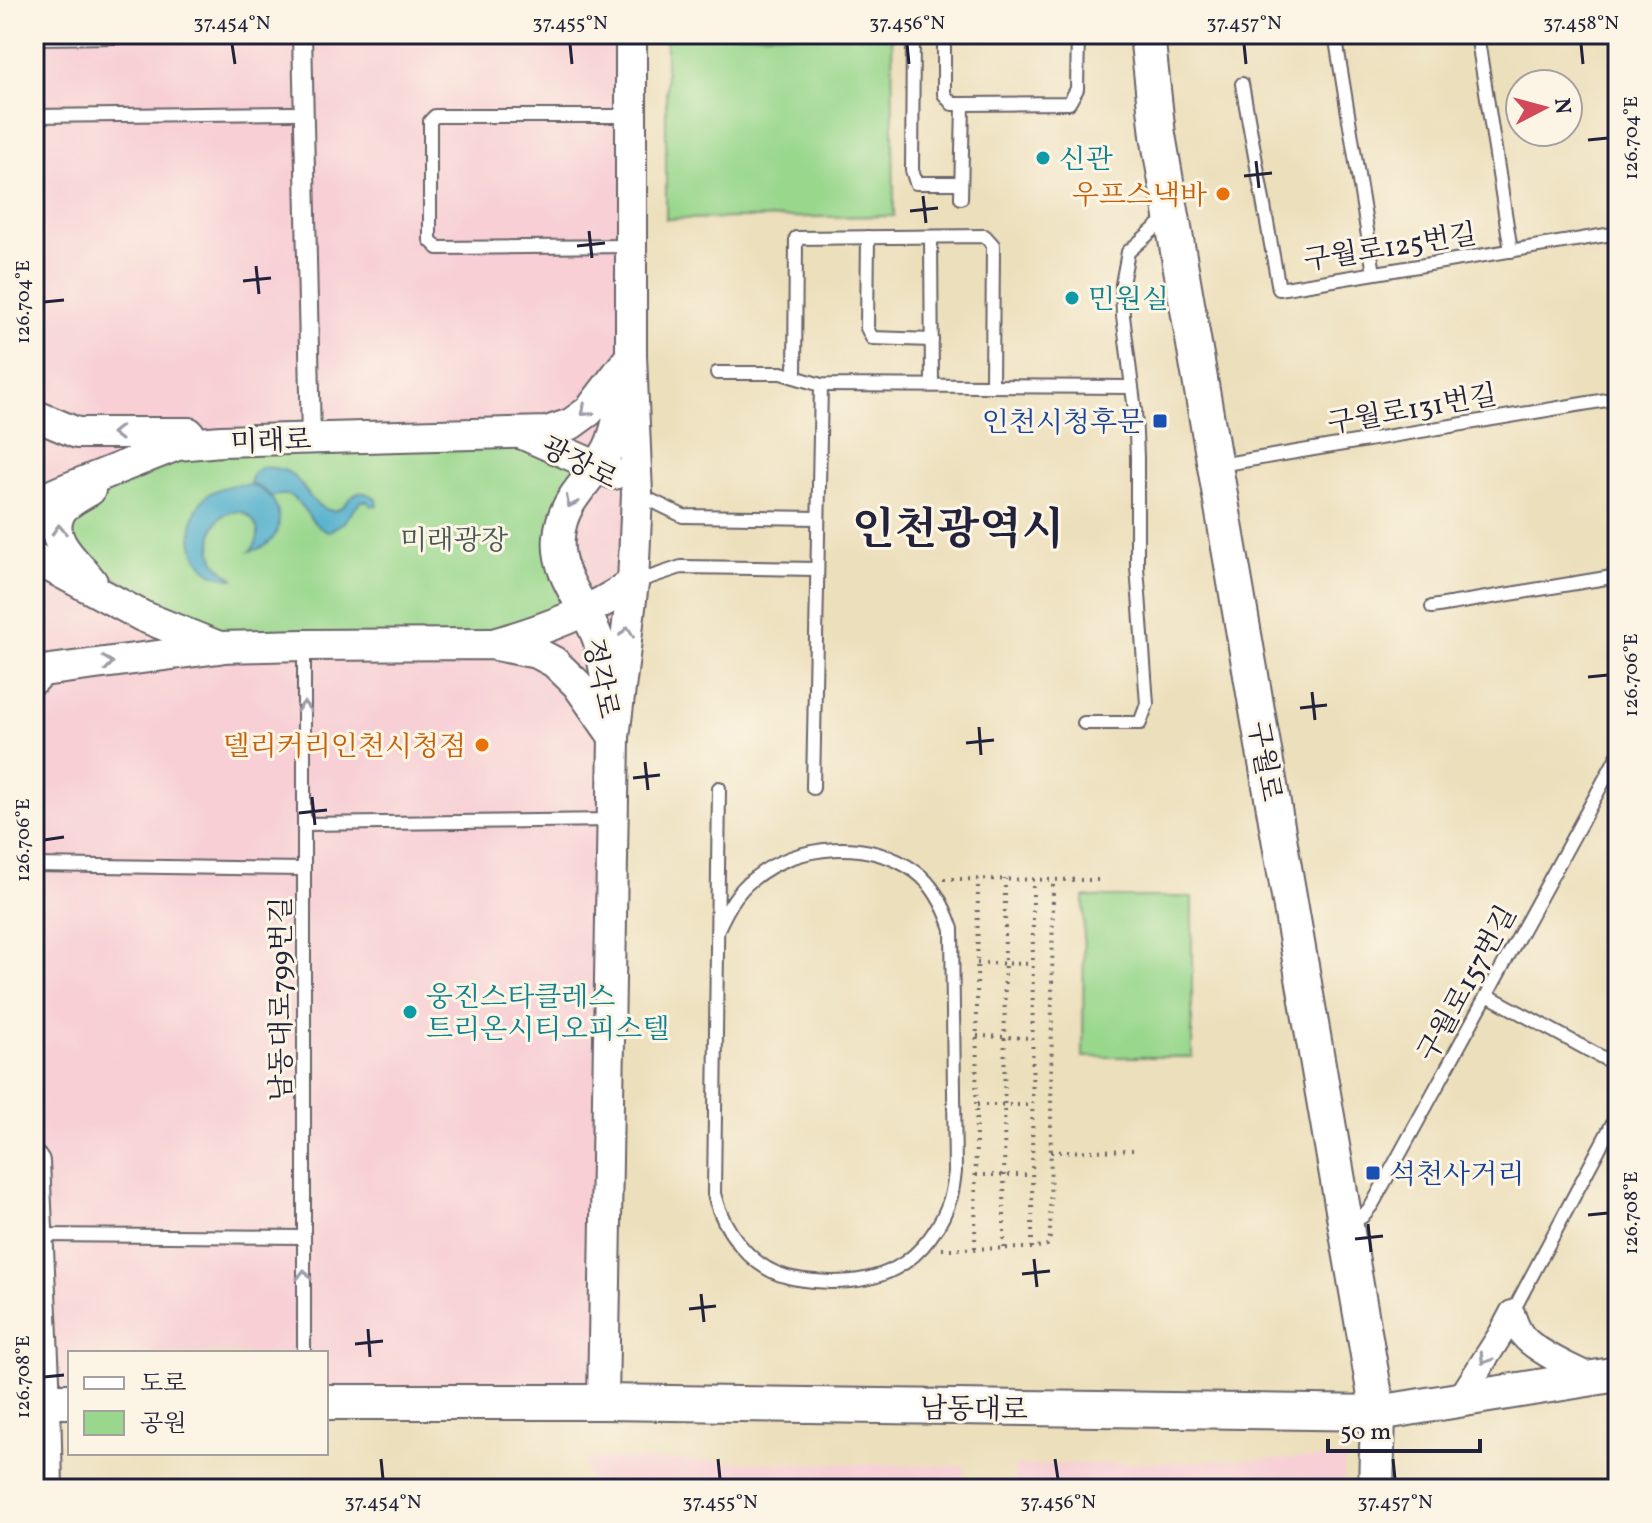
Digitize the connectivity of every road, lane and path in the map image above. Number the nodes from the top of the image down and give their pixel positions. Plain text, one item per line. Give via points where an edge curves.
1 (117, 34) edge
2 (302, 34) edge
3 (631, 34) edge
4 (913, 34) edge
5 (944, 34) edge
6 (1078, 34) edge
7 (1147, 34) edge
8 (1335, 34) edge
9 (1477, 34) edge
10 (34, 35) edge
11 (1242, 84) dead end
12 (963, 104) junction
13 (293, 113) dead end
14 (34, 116) edge
15 (631, 116) junction
16 (961, 183) junction
17 (961, 198) dead end
18 (1171, 214) junction
19 (1618, 233) edge
20 (868, 237) junction
21 (931, 237) junction
22 (631, 246) junction
23 (1511, 251) junction
24 (1374, 273) junction
25 (932, 340) junction
26 (631, 356) junction
27 (717, 373) dead end
28 (795, 377) junction
29 (821, 385) junction
30 (932, 385) junction
31 (992, 386) junction
32 (1132, 387) junction
33 (1618, 398) edge
34 (34, 415) edge
35 (520, 433) junction
36 (311, 439) junction
37 (221, 441) junction
38 (597, 466) junction
39 (1215, 466) junction
40 (108, 472) junction
41 (637, 494) junction
42 (34, 503) edge
43 (818, 518) junction
44 (34, 558) edge
45 (817, 569) junction
46 (1618, 576) edge
47 (633, 583) junction
48 (100, 594) junction
49 (1432, 607) dead end
50 (585, 611) junction
51 (491, 644) junction
52 (304, 645) junction
53 (219, 647) junction
54 (34, 679) edge
55 (1084, 723) dead end
56 (614, 737) junction
57 (1618, 755) edge
58 (719, 788) dead end
59 (813, 788) dead end
60 (612, 820) junction
61 (304, 824) junction
62 (34, 865) edge
63 (304, 869) junction
64 (924, 879) junction
65 (978, 879) junction
66 (1005, 879) junction
67 (1033, 879) junction
68 (1053, 879) junction
69 (1098, 880) dead end
70 (718, 929) junction
71 (977, 963) junction
72 (1004, 964) junction
73 (1032, 964) junction
74 (1487, 995) junction
75 (977, 1036) junction
76 (1004, 1038) junction
77 (1032, 1038) junction
78 (1618, 1066) edge
79 (977, 1105) junction
80 (1004, 1105) junction
81 (1032, 1105) junction
82 (1618, 1113) edge
83 (1135, 1150) dead end
84 (1051, 1152) junction
85 (34, 1162) edge
86 (976, 1175) junction
87 (1004, 1175) junction
88 (1032, 1175) junction
89 (1345, 1225) junction
90 (37, 1235) junction
91 (304, 1237) junction
92 (975, 1248) junction
93 (1004, 1248) junction
94 (1032, 1248) junction
95 (920, 1249) junction
96 (1512, 1313) junction
97 (304, 1351) edge
98 (1606, 1376) edge
99 (1459, 1400) junction
100 (50, 1401) edge
101 (328, 1402) edge
102 (603, 1402) junction
103 (1378, 1413) junction
104 (47, 1489) edge
105 (1376, 1489) edge

1 - 10 street
2 - 36 street
3 - 15 street, 정각로
4 - 16 lane via 916,183
5 - 12 lane via 944,94 952,104
6 - 12 lane via 1077,89 1069,103
7 - 18 main road, 구월로
8 - 24 lane
9 - 23 lane
11 - 24 lane, 구월로125번길 via 1279,289
12 - 16 lane
13 - 14 lane
15 - 22 street, 정각로
15 - 22 lane via 435,116 430,121 430,240 438,248
16 - 17 lane
18 - 32 lane via 1128,252 1122,284
18 - 39 main road, 구월로
19 - 23 lane, 구월로125번길
20 - 21 lane
20 - 25 lane via 867,328 872,338
20 - 28 lane via 796,238
21 - 25 lane
21 - 31 lane via 985,236 993,245
22 - 26 street, 정각로
23 - 24 lane, 구월로125번길
25 - 30 lane
26 -> 35 street, 미래로 via 589,411 571,424
26 - 38 street, 정각로 via 619,415
26 - 41 street, 정각로
27 - 28 lane
28 - 29 lane
29 - 30 lane
29 - 43 lane
30 - 31 lane
31 - 32 lane
32 - 55 lane via 1147,704 1140,723
33 - 39 lane, 구월로131번길
37 -> 34 street via 201,433 77,433
35 - 36 street, 미래로
35 - 38 street, 광장로
36 - 37 street, 미래로
37 - 40 street, 미래로 via 177,445
38 - 41 street, 광장로
38 -> 50 street, 정각로 via 577,490 558,538 561,562
39 - 89 main road, 구월로
40 - 42 street, 미래로
48 -> 40 street via 60,545 57,532 59,514
41 - 43 lane via 683,516
41 - 47 street, 정각로
43 - 45 lane
44 - 48 street
45 - 47 lane via 681,567
45 - 59 lane
46 - 49 lane
47 - 50 street
56 -> 47 street, 정각로
48 - 53 street
50 - 51 street
50 - 56 street, 정각로 via 598,639
51 - 52 street
51 - 56 street via 554,662 577,684
52 - 53 street
61 -> 52 lane, 남동대로799번길
54 -> 53 street via 42,671
56 - 60 street
57 - 74 lane, 구월로157번길
58 - 70 lane
60 - 61 lane
60 - 102 street
61 - 63 lane, 남동대로799번길
62 - 63 lane
63 - 91 lane, 남동대로799번길
64 - 65 path
64 - 70 lane via 898,861 868,851 832,849 799,855 752,879 733,899
64 - 95 lane via 936,892 952,929 955,1172 941,1222
65 - 66 path
65 - 71 path
66 - 67 path
66 - 72 path
67 - 68 path
67 - 73 path
68 - 69 path
68 - 84 path
70 - 95 lane via 714,1194 730,1233 766,1268 818,1281 854,1282 875,1276
71 - 72 path
71 - 75 path
72 - 73 path
72 - 76 path
73 - 77 path
74 - 78 lane
74 - 89 lane, 구월로157번길 via 1372,1205
75 - 76 path
75 - 79 path
76 - 77 path
76 - 80 path
77 - 81 path
79 - 80 path
79 - 86 path
80 - 81 path
80 - 87 path
81 - 88 path
82 - 96 lane
83 - 84 path
84 - 94 path via 1050,1237 1047,1245
85 - 90 street
86 - 87 path
86 - 92 path
87 - 88 path
87 - 93 path
88 - 94 path
89 - 103 main road, 구월로
90 - 91 lane
90 - 100 street
97 -> 91 lane, 남동대로799번길
92 - 93 path
92 - 95 path
93 - 94 path
96 - 98 street via 1525,1339
96 -> 99 street
98 - 99 main road, 남동대로
99 - 103 main road, 남동대로
100 - 104 street
101 - 102 main road, 남동대로
102 - 103 main road, 남동대로
103 - 105 main road, 구월로

